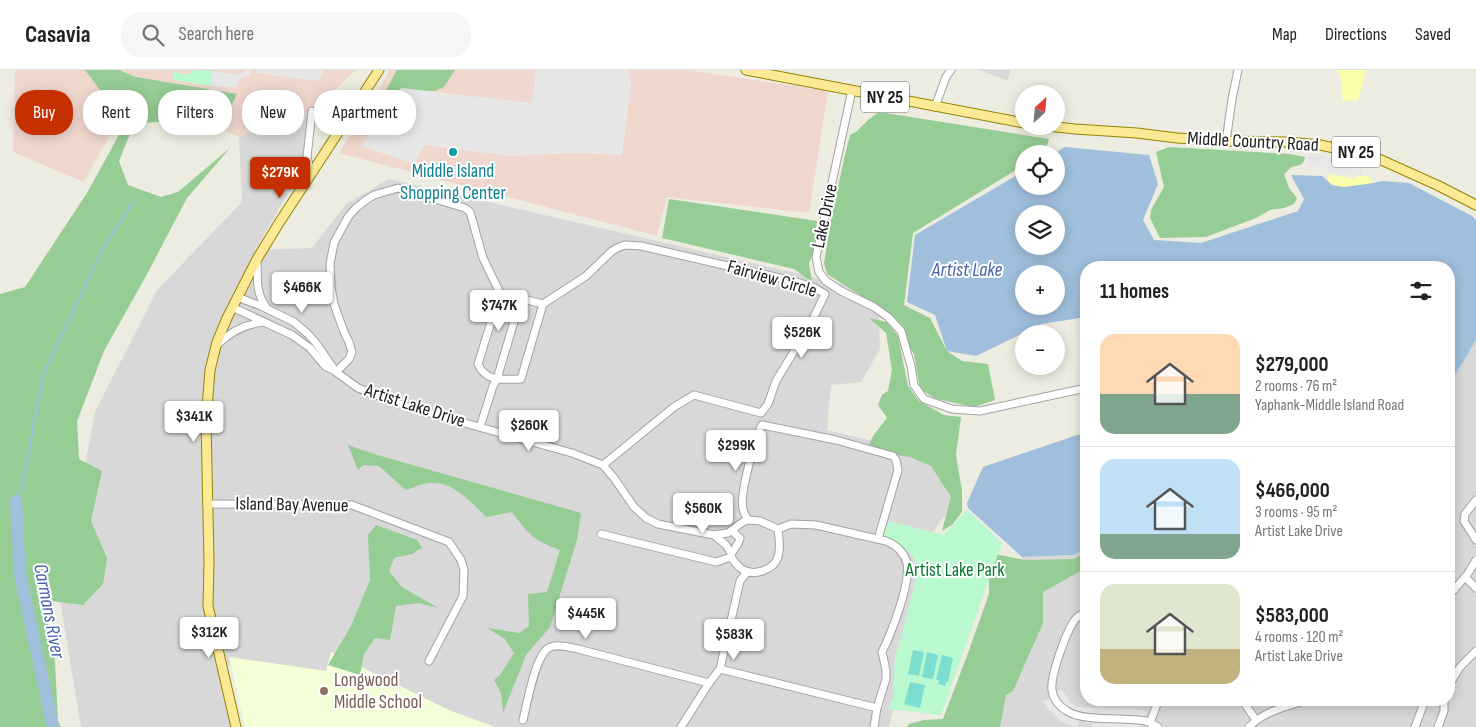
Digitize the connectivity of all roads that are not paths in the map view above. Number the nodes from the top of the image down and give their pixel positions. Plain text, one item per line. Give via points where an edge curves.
1 (379, 70) edge
2 (746, 70) edge
3 (952, 70) edge
4 (1238, 70) edge
5 (945, 74) edge
6 (852, 90) junction
7 (936, 107) junction
8 (312, 111) dead end
9 (1015, 122) edge
10 (1065, 127) edge
11 (1226, 141) junction
12 (311, 173) junction
13 (1476, 205) edge
14 (257, 259) junction
15 (500, 293) junction
16 (237, 297) junction
17 (521, 298) junction
18 (543, 304) junction
19 (232, 307) junction
20 (268, 309) junction
21 (264, 322) junction
22 (216, 346) junction
23 (336, 372) junction
24 (497, 379) junction
25 (1080, 389) edge
26 (480, 427) junction
27 (603, 465) junction
28 (1476, 500) edge
29 (207, 504) junction
30 (748, 520) junction
31 (733, 529) junction
32 (778, 529) junction
33 (601, 534) dead end
34 (714, 535) junction
35 (878, 539) junction
36 (1476, 540) edge
37 (731, 555) junction
38 (1476, 560) edge
39 (747, 572) junction
40 (1465, 577) junction
41 (1455, 588) edge
42 (1476, 588) edge
43 (1080, 616) edge
44 (1476, 651) edge
45 (429, 661) dead end
46 (720, 669) junction
47 (1455, 675) edge
48 (709, 683) junction
49 (1155, 706) edge
50 (1246, 706) edge
51 (1288, 706) edge
52 (1423, 706) edge
53 (1444, 706) edge
54 (877, 708) junction
55 (523, 720) dead end
56 (1256, 720) junction
57 (1150, 723) junction
58 (236, 727) edge
59 (681, 727) edge
60 (874, 727) edge
61 (1158, 727) edge
62 (1249, 727) edge
63 (1415, 727) edge
64 (1438, 727) edge

1 - 12 main road
2 - 6 main road, NY 25
3 - 5 street
4 - 11 street
5 - 7 street
6 - 7 main road, NY 25
6 - 25 street, Lake Drive via 816,258 819,272 841,291 888,317 901,331 914,386 924,399 952,409 980,411
7 - 9 main road, NY 25
8 - 12 street via 307,157
10 - 11 main road, Middle Country Road / NY 25
11 - 13 main road, Middle Country Road / NY 25 via 1288,142 1359,153 1379,159
12 - 14 main road
14 - 16 main road
14 - 20 street via 260,299
15 - 17 street
15 - 23 street via 483,258 468,209 398,188 374,195 348,217 334,244 330,264 331,287 352,352
15 - 24 street via 478,364 484,374
16 - 19 main road
16 - 20 street, Artist Lake Drive
17 - 18 street
17 - 24 street
18 - 24 street via 521,379
18 - 27 street, Fairview Circle via 586,276 612,251 625,245 797,282 825,294 761,413 694,395 674,407
19 - 21 street
19 - 22 main road
20 - 23 street, Artist Lake Drive via 294,322 308,334
21 - 22 street via 244,326
21 - 23 street via 292,335
22 - 29 main road via 208,394
23 - 26 street, Artist Lake Drive via 376,396
24 - 26 street
26 - 27 street, Artist Lake Drive
27 - 34 street via 646,518 658,524
28 - 36 street via 1465,514 1464,521
29 - 45 street, Island Bay Avenue via 352,504 449,542 464,570 464,596
29 - 58 main road via 208,606
30 - 31 street
30 - 32 street
30 - 35 street via 742,508 745,482 762,425 893,456 898,470
31 - 34 street
31 - 37 street via 740,538
32 - 35 street via 791,524 816,524
32 - 39 street via 780,545 773,566
33 - 37 street via 716,562
34 - 37 street via 726,545
35 - 54 street via 895,545 904,556 907,580 882,652 886,679
37 - 39 street
38 - 40 street
39 - 46 street via 740,581
40 - 41 street
40 - 42 street
43 - 57 street via 1070,629 1053,674 1054,699 1072,714
44 - 47 street
46 - 48 street
46 - 54 street
48 - 55 street via 556,646 541,657
48 - 59 street
49 - 57 street
50 - 56 street
51 - 56 street
52 - 63 street
53 - 64 street
54 - 60 street
56 - 62 street
57 - 61 street

